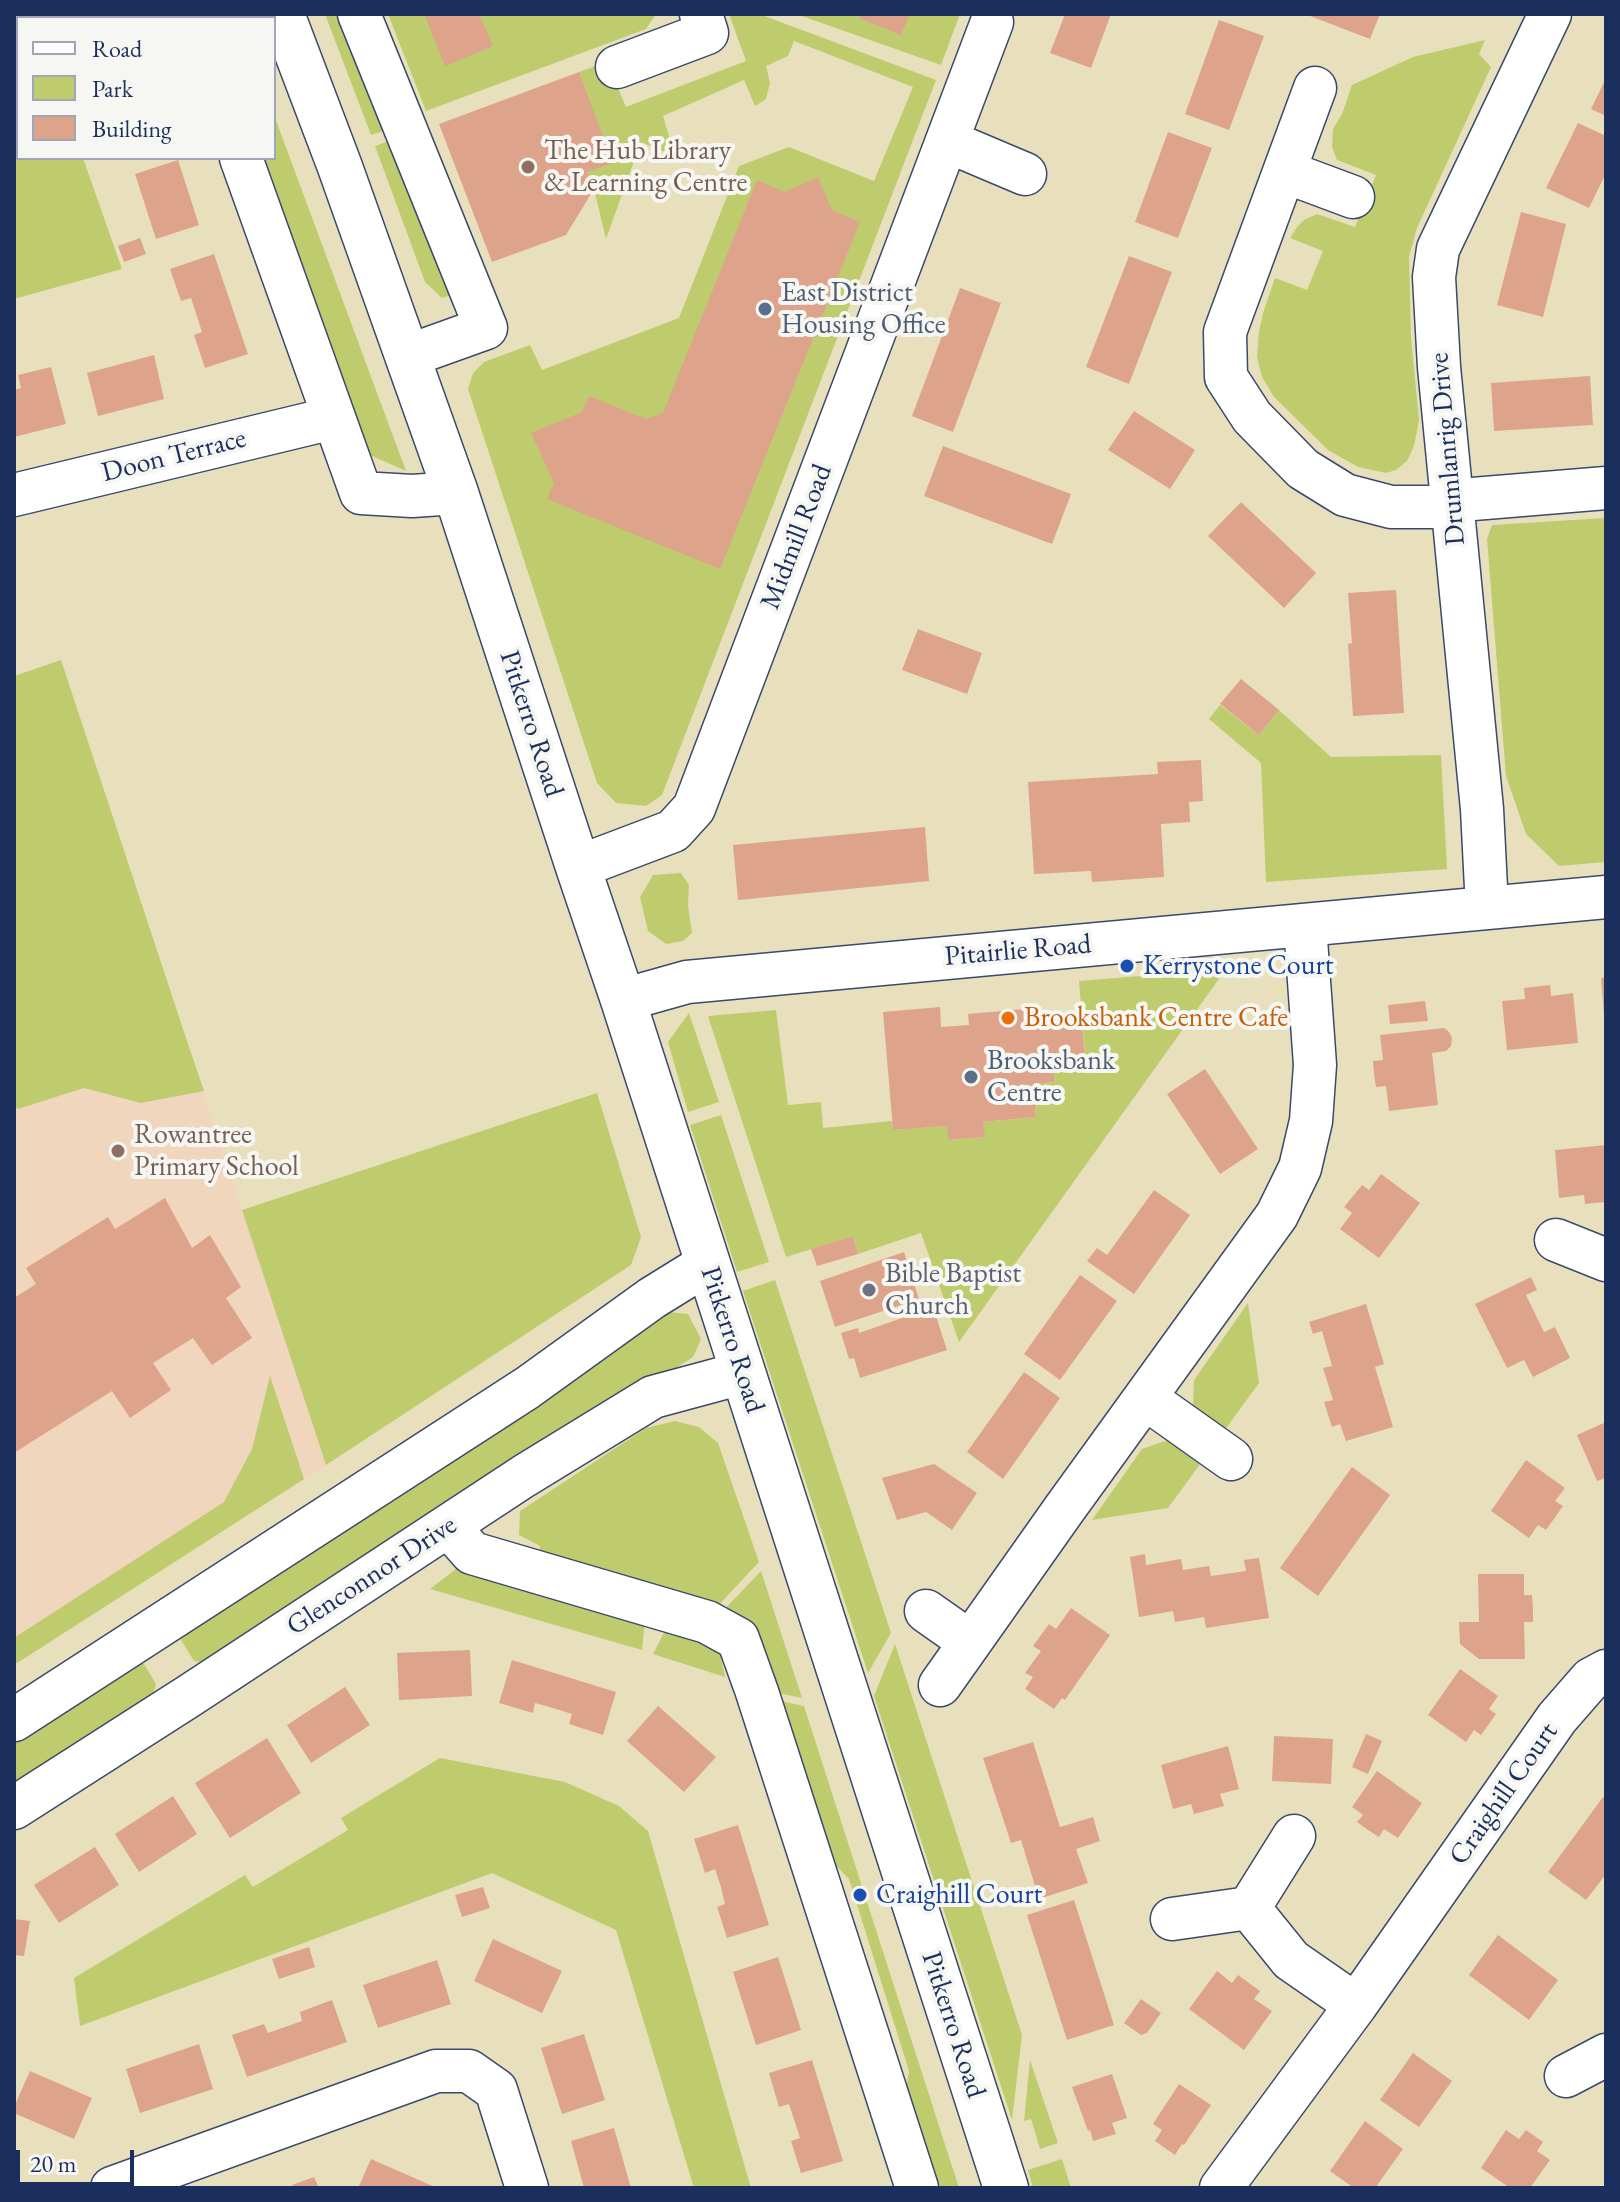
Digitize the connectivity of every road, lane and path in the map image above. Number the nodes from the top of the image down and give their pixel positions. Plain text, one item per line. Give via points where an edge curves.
1 (282, 14) edge
2 (359, 14) edge
3 (701, 14) edge
4 (1550, 14) edge
5 (992, 22) dead end
6 (617, 67) dead end
7 (1315, 88) dead end
8 (947, 141) junction
9 (242, 160) edge
10 (1286, 172) junction
11 (1025, 174) dead end
12 (1353, 197) dead end
13 (408, 356) junction
14 (333, 418) junction
15 (1606, 488) edge
16 (456, 493) junction
17 (14, 495) edge
18 (1454, 503) junction
19 (578, 867) junction
20 (1606, 897) edge
21 (1487, 908) junction
22 (1305, 925) junction
23 (623, 1000) junction
24 (1556, 1240) dead end
25 (1606, 1260) edge
26 (707, 1264) junction
27 (742, 1373) junction
28 (1145, 1398) junction
29 (1231, 1459) dead end
30 (448, 1526) junction
31 (926, 1611) dead end
32 (970, 1642) junction
33 (1606, 1671) edge
34 (940, 1685) dead end
35 (14, 1720) edge
36 (14, 1808) edge
37 (1294, 1836) dead end
38 (1249, 1908) junction
39 (1172, 1919) dead end
40 (1356, 2005) junction
41 (1606, 2055) edge
42 (1566, 2076) dead end
43 (112, 2188) edge
44 (527, 2188) edge
45 (917, 2188) edge
46 (1006, 2188) edge
47 (1221, 2188) edge

1 - 13 street, Pitkerro Road
2 - 13 street via 486,328
3 - 6 street via 707,33
4 - 18 street, Drumlanrig Drive via 1438,249 1434,277 1439,367
5 - 8 street, Midmill Road
7 - 10 street
8 - 11 street
8 - 19 street, Midmill Road via 694,808 673,831
9 - 14 street
10 - 12 street
10 - 18 street via 1225,332 1226,377 1252,417 1303,469 1345,495 1391,507
13 - 16 street, Pitkerro Road
14 - 16 street via 361,493
14 - 17 street, Doon Terrace
15 - 18 street
16 - 19 street, Pitkerro Road
18 - 21 street, Drumlanrig Drive
19 - 23 street, Pitkerro Road
20 - 21 street, Pitairlie Road
21 - 22 street, Pitairlie Road
22 - 23 street, Pitairlie Road via 687,982
22 - 28 street via 1315,1065 1311,1121 1300,1168 1277,1215
23 - 26 street, Pitkerro Road
24 - 25 street
26 - 27 street, Pitkerro Road
26 - 35 street via 527,1388
27 - 30 street, Glenconnor Drive via 653,1397
27 - 46 street, Pitkerro Road
28 - 29 street
28 - 32 street
30 - 36 street, Glenconnor Drive
30 - 45 street via 472,1553 707,1622 738,1639
31 - 32 street
32 - 34 street
33 - 40 street, Craighill Court via 1591,1679 1557,1718
37 - 38 street
38 - 39 street
38 - 40 street via 1291,1960
40 - 47 street, Craighill Court
41 - 42 street
43 - 44 street via 436,2071 469,2071 496,2090

